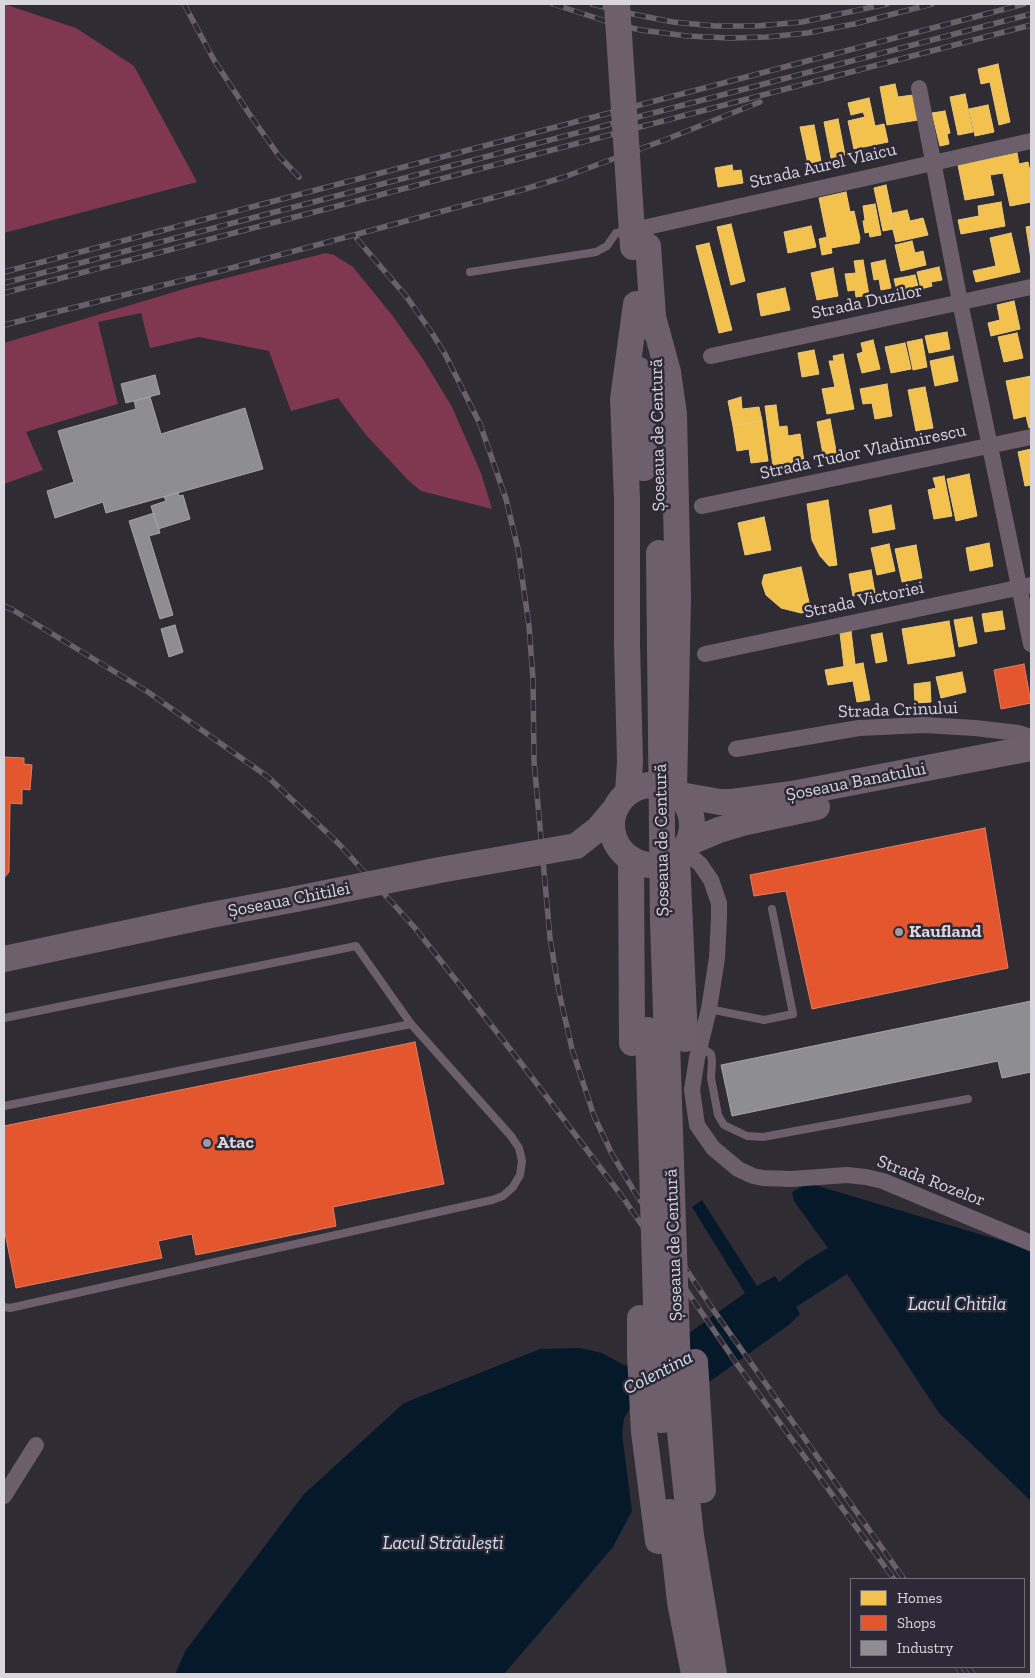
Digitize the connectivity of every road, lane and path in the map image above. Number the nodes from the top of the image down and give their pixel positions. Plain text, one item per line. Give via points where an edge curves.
1 (617, 4) edge
2 (633, 4) edge
3 (919, 88) dead end
4 (1031, 142) edge
5 (934, 162) junction
6 (635, 242) junction
7 (470, 272) dead end
8 (1031, 287) edge
9 (960, 302) junction
10 (645, 311) junction
11 (711, 356) dead end
12 (1031, 437) edge
13 (989, 446) junction
14 (702, 506) dead end
15 (651, 554) junction
16 (1026, 586) edge
17 (1031, 644) edge
18 (705, 654) dead end
19 (1031, 737) edge
20 (1031, 748) edge
21 (736, 749) dead end
22 (1031, 765) edge
23 (677, 792) junction
24 (621, 801) junction
25 (576, 846) junction
26 (683, 850) junction
27 (626, 855) junction
28 (772, 909) dead end
29 (4, 959) edge
30 (709, 1008) junction
31 (4, 1018) edge
32 (411, 1024) junction
33 (692, 1042) junction
34 (968, 1099) dead end
35 (4, 1106) edge
36 (1031, 1243) edge
37 (4, 1307) edge
38 (36, 1445) dead end
39 (10, 1468) edge
40 (4, 1496) edge
41 (683, 1674) edge
42 (694, 1674) edge
43 (714, 1674) edge
44 (725, 1674) edge

1 - 6 main road, Șoseaua de Centură, bridge
2 - 6 main road, Șoseaua de Centură
3 - 5 street
4 - 5 street, Strada Aurel Vlaicu
5 - 6 street, Strada Aurel Vlaicu
5 - 9 street
6 - 7 lane via 616,233 608,246 596,252
6 - 10 main road, Șoseaua de Centură
8 - 9 street, Strada Duzilor
9 - 11 street, Strada Duzilor
9 - 13 street
10 - 15 main road, Șoseaua de Centură via 644,477
10 - 23 main road via 668,372 674,414 678,598
10 - 24 main road via 623,399 630,762
12 - 13 street, Strada Tudor Vladimirescu
13 - 14 street, Strada Tudor Vladimirescu
13 - 16 street
15 - 42 main road, Șoseaua de Centură, bridge via 645,924 656,1303 662,1435 680,1602
15 - 43 main road, Șoseaua de Centură, bridge via 680,1432 691,1536
16 - 17 street
16 - 18 street, Strada Victoriei
19 - 21 street, Strada Crinului via 975,728 924,725 859,728
20 - 23 main road, Șoseaua Banatului via 792,794 732,802
22 - 26 main road, Șoseaua Banatului via 742,822 719,830
23 - 24 main road via 661,785 647,784 634,788
23 - 26 main road via 687,803 693,823 692,833
24 - 25 main road, Șoseaua Chitilei via 598,829
24 - 27 main road via 612,827 613,836
25 - 27 main road, Șoseaua Chitilei via 603,848
25 - 29 main road, Șoseaua Chitilei, bridge via 211,915
26 - 27 main road via 668,862 649,865
26 - 30 street via 700,864 711,880 718,904 717,958
26 - 33 main road
27 - 41 main road, bridge via 644,1432 655,1520
28 - 30 lane via 793,1014 764,1020
30 - 33 street
31 - 32 lane via 356,946
32 - 35 lane
32 - 37 lane via 519,1148 522,1161 520,1175 503,1196
33 - 34 lane via 710,1054 710,1078 718,1115 724,1125 746,1136 763,1137
33 - 36 street, Strada Rozelor via 696,1125 713,1148 738,1169 753,1176 776,1180 830,1175 866,1177 896,1185
33 - 44 main road, bridge via 690,1303 704,1538
38 - 39 street
39 - 40 street

